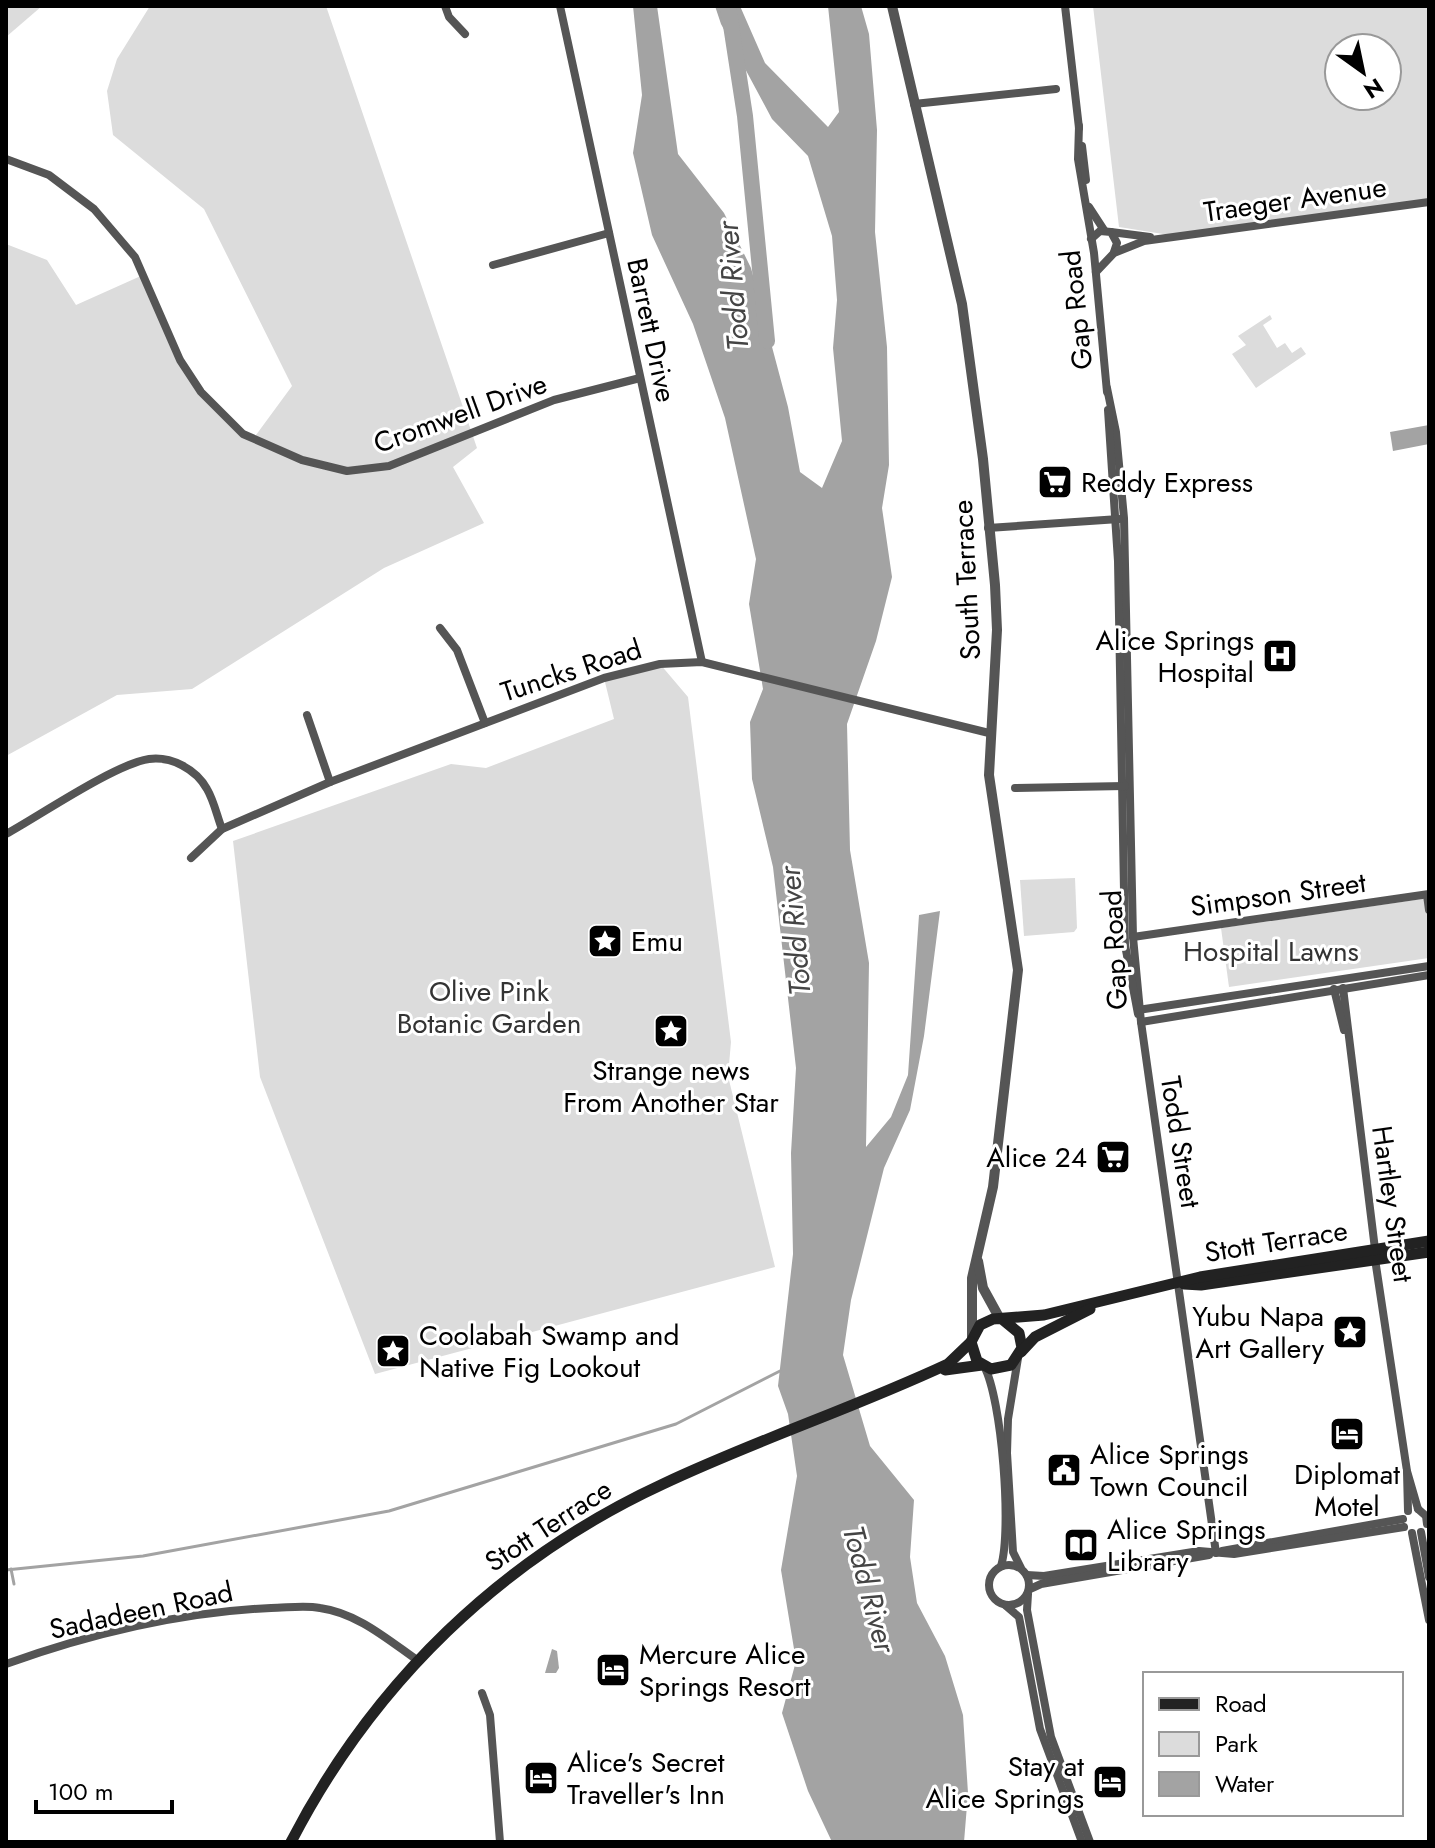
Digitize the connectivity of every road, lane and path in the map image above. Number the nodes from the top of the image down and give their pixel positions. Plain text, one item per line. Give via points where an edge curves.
1 (445, 6) edge
2 (560, 6) edge
3 (892, 6) edge
4 (1065, 6) edge
5 (465, 34) dead end
6 (1056, 89) dead end
7 (914, 104) junction
8 (1079, 126) junction
9 (6, 159) edge
10 (1429, 202) edge
11 (1088, 207) junction
12 (1089, 227) junction
13 (1108, 231) junction
14 (609, 233) junction
15 (1091, 239) junction
16 (1166, 239) junction
17 (1094, 253) junction
18 (1111, 255) junction
19 (493, 265) dead end
20 (1095, 274) junction
21 (640, 378) junction
22 (1119, 518) junction
23 (988, 528) junction
24 (440, 628) dead end
25 (702, 662) junction
26 (307, 715) dead end
27 (485, 723) junction
28 (989, 733) junction
29 (330, 782) junction
30 (1126, 786) junction
31 (1015, 788) dead end
32 (222, 829) junction
33 (6, 834) edge
34 (191, 858) dead end
35 (1428, 895) edge
36 (1429, 910) edge
37 (1133, 937) junction
38 (1429, 966) edge
39 (1429, 975) edge
40 (1338, 986) junction
41 (1139, 1010) junction
42 (1141, 1022) junction
43 (1429, 1241) edge
44 (978, 1251) junction
45 (1429, 1252) edge
46 (1375, 1254) junction
47 (1179, 1284) junction
48 (1124, 1295) junction
49 (1001, 1319) junction
50 (972, 1340) junction
51 (1019, 1356) junction
52 (983, 1366) junction
53 (929, 1373) junction
54 (1418, 1521) edge
55 (1216, 1553) junction
56 (1001, 1566) junction
57 (1024, 1572) junction
58 (1429, 1577) edge
59 (1029, 1592) junction
60 (1005, 1605) junction
61 (1429, 1620) edge
62 (417, 1660) junction
63 (6, 1664) edge
64 (482, 1693) dead end
65 (291, 1842) edge
66 (500, 1842) edge
67 (1082, 1842) edge
68 (1090, 1842) edge

1 - 5 street
2 - 14 street, Barrett Drive
3 - 7 street, South Terrace
4 - 8 street, Gap Road
6 - 7 street
7 - 23 street, South Terrace via 962,304
8 - 11 street, Gap Road
8 - 12 street, Gap Road via 1078,159
9 - 21 street, Cromwell Drive via 49,175 94,209 135,257 180,360 201,392 243,434 302,460 347,471 389,466 554,400
10 - 16 street, Traeger Avenue
11 - 12 street, Gap Road
11 - 13 street
12 - 15 street, Gap Road
13 - 15 street
13 - 16 street, Traeger Avenue
13 - 18 street via 1117,243
14 - 19 street
14 - 21 street, Barrett Drive
15 - 17 street, Gap Road
16 - 18 street, Traeger Avenue via 1133,244
17 - 18 street, Traeger Avenue
17 - 20 street, Gap Road
18 - 20 street
20 - 22 street, Gap Road via 1116,432
21 - 25 street, Barrett Drive
22 - 23 street
22 - 30 street, Gap Road
23 - 28 street, South Terrace via 997,630
24 - 27 street via 457,650
25 - 27 street, Tuncks Road via 627,671
25 - 28 street, Tuncks Road
26 - 29 street
27 - 29 street, Tuncks Road
28 - 44 street, South Terrace via 991,805 1018,970 993,1187
29 - 32 street, Tuncks Road
30 - 31 street
30 - 37 street, Gap Road
30 - 41 street, Gap Road via 1125,945
32 - 33 street via 199,779 164,759 132,764
32 - 34 street, Tuncks Road
35 - 36 street
35 - 37 street, Simpson Street
37 - 41 street, Gap Road
38 - 40 street
39 - 40 street
40 - 41 street
40 - 42 street
40 - 46 street, Hartley Street
41 - 42 street, Gap Road
42 - 47 street, Todd Street
43 - 46 main road, Stott Terrace
44 - 49 street, South Terrace via 983,1288
44 - 50 street, South Terrace via 972,1278
45 - 46 main road, Stott Terrace
46 - 47 main road, Stott Terrace
46 - 54 street, Hartley Street
47 - 48 main road, Stott Terrace
47 - 55 street, Todd Street
48 - 49 main road, Stott Terrace via 1044,1315
48 - 51 main road, Stott Terrace via 1053,1326
49 - 50 main road via 986,1321
49 - 51 main road via 1019,1333
50 - 52 main road via 974,1355
50 - 53 main road, Stott Terrace via 956,1359
51 - 52 main road via 1005,1368
51 - 57 street via 1007,1453 1013,1552
52 - 53 main road, Stott Terrace
52 - 56 street via 997,1406 1006,1547
53 - 62 main road, Stott Terrace via 663,1483 577,1529 483,1597
54 - 55 street
54 - 58 street, Hartley Street
54 - 61 street, Hartley Street
55 - 57 street via 1199,1551 1044,1576
55 - 59 street via 1041,1584
56 - 57 street
56 - 60 street via 989,1585 992,1596
57 - 59 street
59 - 60 street via 1016,1605
59 - 68 street via 1027,1610 1046,1719
60 - 67 street via 1019,1617 1040,1729
62 - 63 street, Sadadeen Road via 360,1621 320,1607 234,1610 140,1626
62 - 65 main road, Stott Terrace via 363,1725
64 - 66 street via 490,1715

